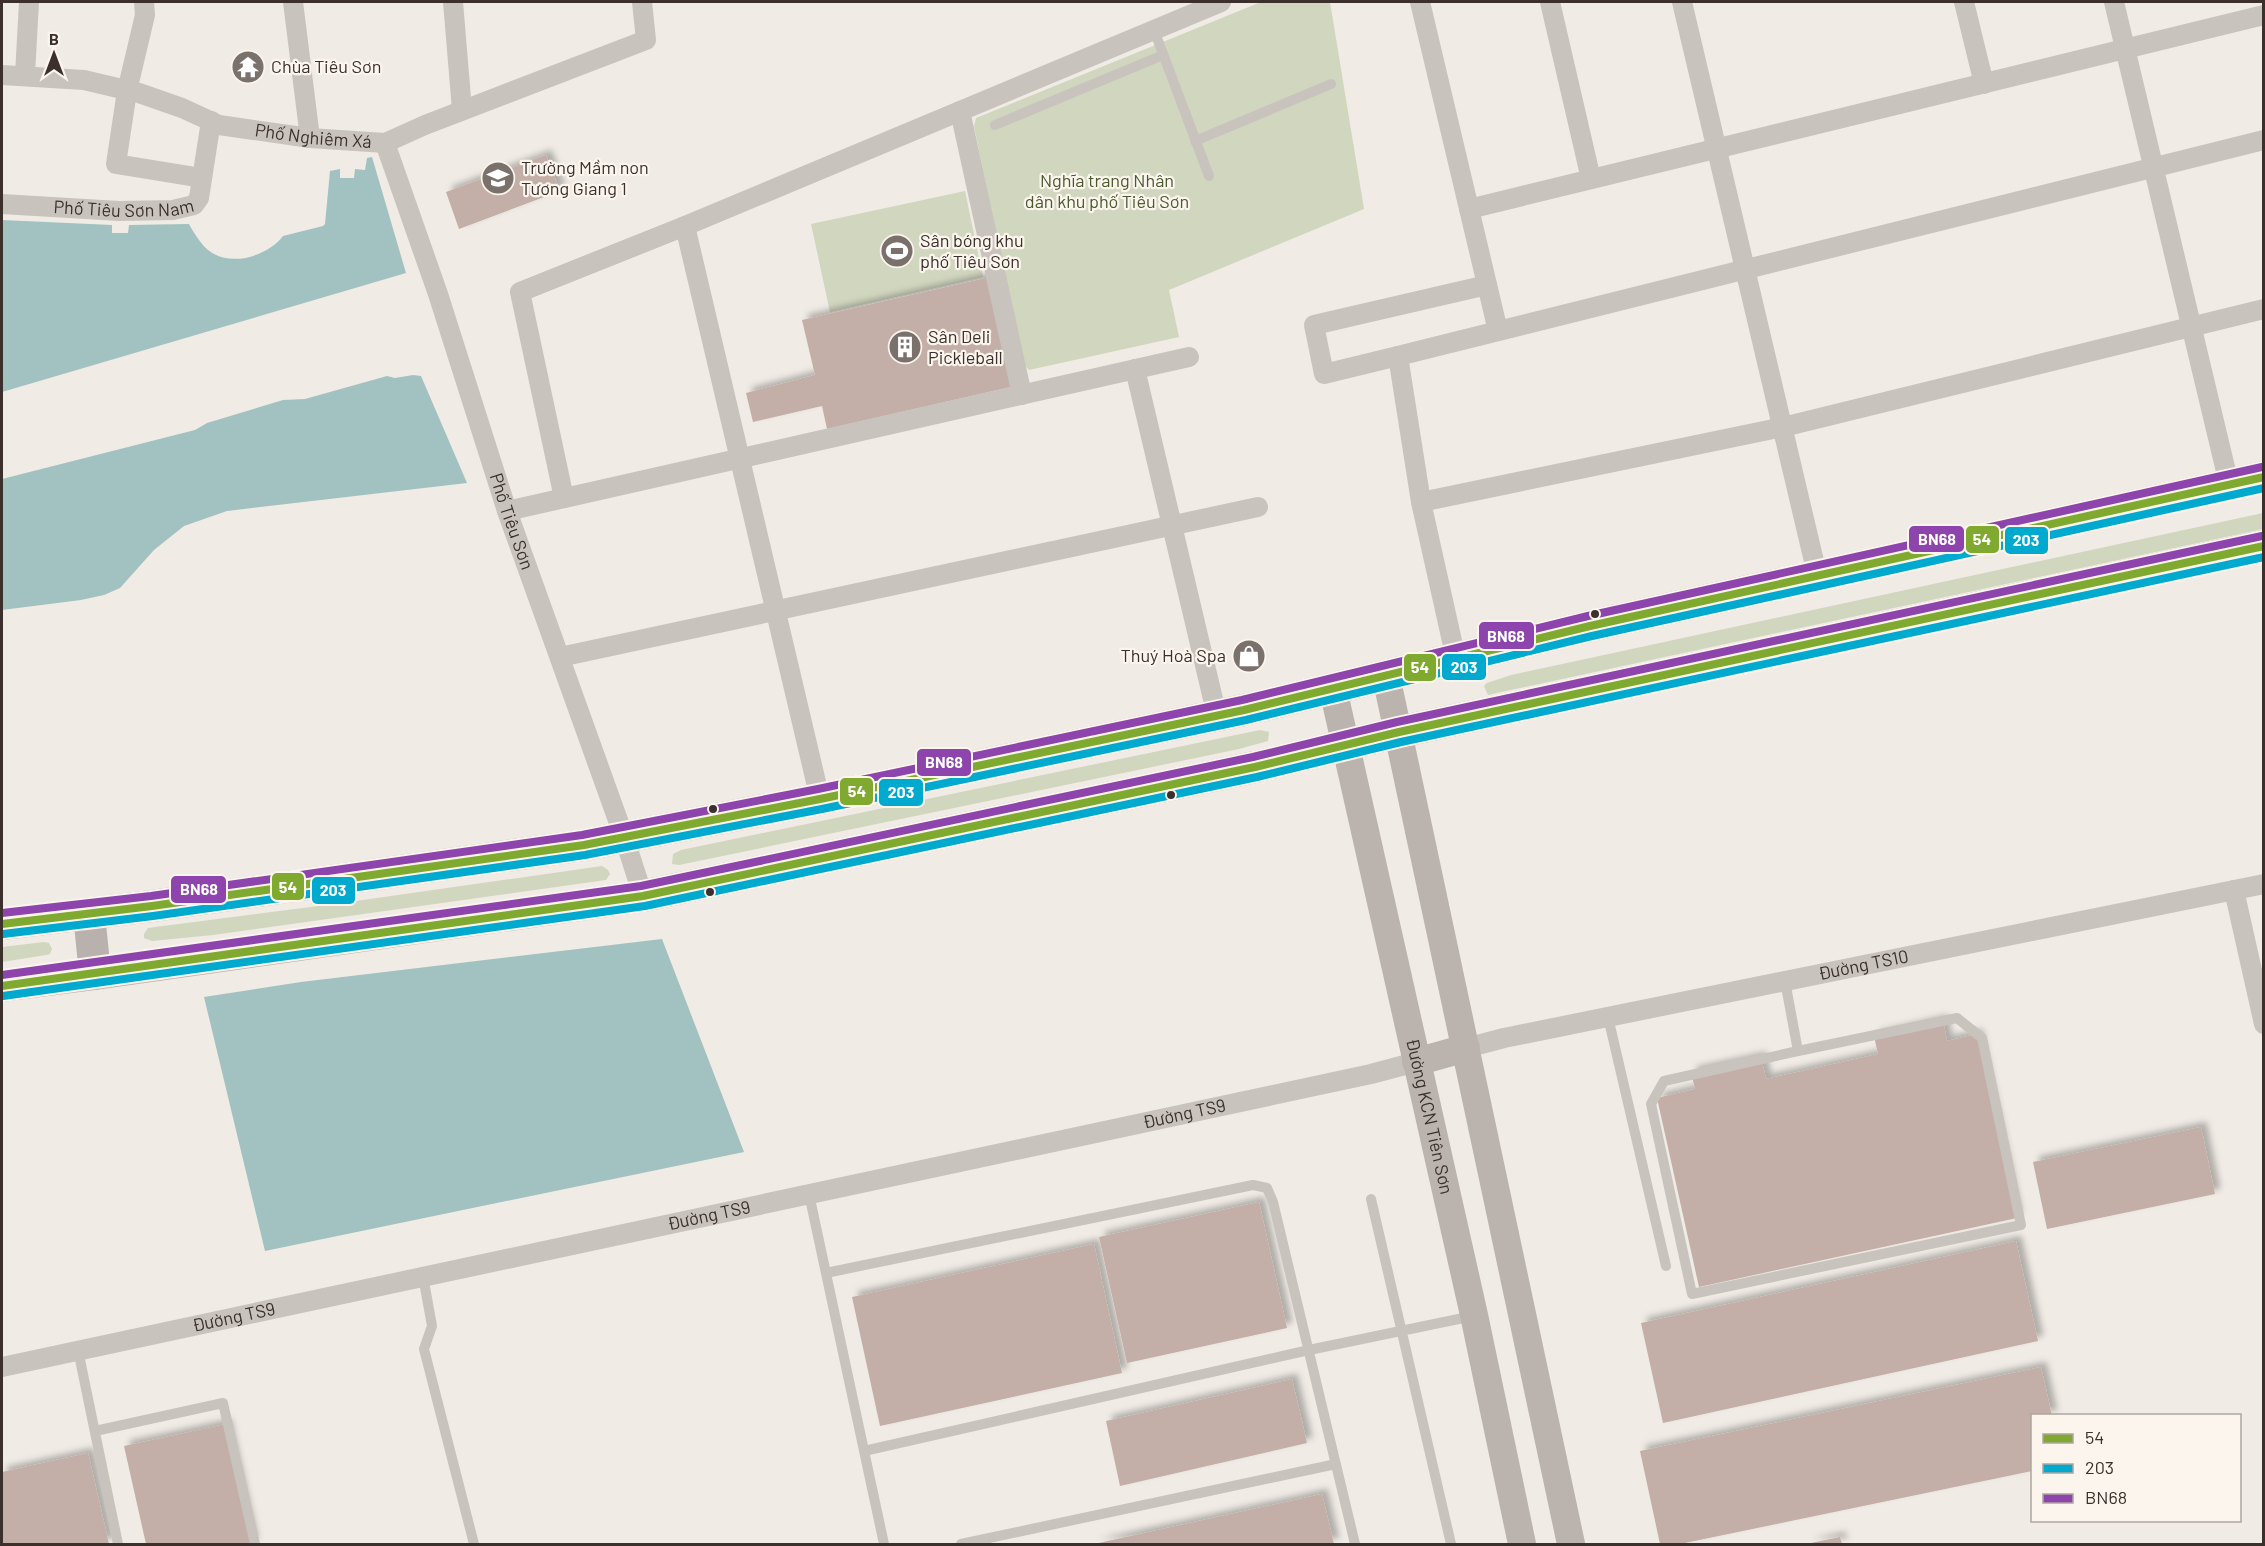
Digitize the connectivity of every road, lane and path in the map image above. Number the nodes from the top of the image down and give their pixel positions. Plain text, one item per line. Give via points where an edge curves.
1 (29, 2) edge
2 (144, 2) edge
3 (293, 2) edge
4 (453, 2) edge
5 (642, 2) edge
6 (1221, 2) edge
7 (1420, 2) edge
8 (1550, 2) edge
9 (1682, 2) edge
10 (1964, 2) edge
11 (2114, 2) edge
12 (2264, 15) edge
13 (1154, 30) junction
14 (2125, 49) junction
15 (1163, 55) junction
16 (2, 75) edge
17 (25, 75) junction
18 (1331, 84) dead end
19 (1984, 84) junction
20 (127, 91) junction
21 (462, 110) junction
22 (960, 111) junction
23 (211, 121) junction
24 (994, 125) dead end
25 (310, 138) junction
26 (2264, 140) edge
27 (1195, 141) junction
28 (385, 143) junction
29 (1717, 148) junction
30 (2154, 167) junction
31 (1209, 176) dead end
32 (202, 178) junction
33 (1591, 179) junction
34 (2, 204) edge
35 (1469, 209) junction
36 (686, 226) junction
37 (1745, 270) junction
38 (1487, 285) junction
39 (2264, 309) edge
40 (2192, 328) junction
41 (1498, 332) junction
42 (1398, 356) junction
43 (1189, 357) dead end
44 (1135, 369) junction
45 (1022, 395) junction
46 (1783, 427) junction
47 (740, 458) junction
48 (2264, 477) edge
49 (2229, 484) junction
50 (564, 498) junction
51 (1422, 502) junction
52 (1258, 507) dead end
53 (507, 511) junction
54 (1171, 525) junction
55 (2264, 546) edge
56 (1816, 574) junction
57 (775, 609) junction
58 (560, 657) junction
59 (1456, 659) junction
60 (1386, 676) junction
61 (1333, 688) junction
62 (1216, 716) junction
63 (1399, 732) junction
64 (1345, 746) junction
65 (820, 799) junction
66 (624, 837) junction
67 (2264, 884) edge
68 (2234, 891) junction
69 (643, 896) junction
70 (89, 914) junction
71 (2, 924) edge
72 (95, 974) junction
73 (1785, 981) junction
74 (2, 986) edge
75 (1608, 1017) junction
76 (2264, 1024) edge
77 (1466, 1048) junction
78 (1798, 1051) junction
79 (1416, 1062) junction
80 (809, 1194) junction
81 (1371, 1200) dead end
82 (1666, 1266) dead end
83 (826, 1273) junction
84 (423, 1276) junction
85 (1474, 1315) junction
86 (1401, 1330) junction
87 (78, 1350) junction
88 (1309, 1350) junction
89 (2, 1367) edge
90 (95, 1431) junction
91 (864, 1451) junction
92 (1336, 1464) junction
93 (118, 1545) edge
94 (255, 1545) edge
95 (474, 1545) edge
96 (884, 1545) edge
97 (962, 1545) edge
98 (1355, 1545) edge
99 (1451, 1545) edge
100 (1522, 1545) edge
101 (1571, 1545) edge

1 - 17 street
2 - 20 street via 145,15
3 - 25 street
4 - 21 street
5 - 21 street, Phố Nghiêm Xá via 646,40
6 - 13 street
7 - 35 street
8 - 33 street
9 - 29 street
10 - 19 street
11 - 14 street
12 - 14 street
13 - 15 lane
13 - 22 street
14 - 19 street
14 - 30 street
15 - 24 lane
15 - 27 lane
16 - 17 street, Phố Nghiêm Xá
17 - 20 street, Phố Nghiêm Xá via 84,80
18 - 27 lane
19 - 29 street
20 - 23 street, Phố Nghiêm Xá
20 - 32 street via 116,164
21 - 28 street, Phố Nghiêm Xá
22 - 36 street
22 - 45 street
23 - 25 street, Phố Nghiêm Xá
23 - 32 street, Phố Tiêu Sơn Nam
25 - 28 street, Phố Nghiêm Xá
26 - 30 street
27 - 31 lane
28 - 53 street, Phố Tiêu Sơn
29 - 33 street
29 - 37 street
30 - 37 street
30 - 40 street
32 - 34 street, Phố Tiêu Sơn Nam via 197,202 172,210 82,210
33 - 35 street
35 - 38 street
36 - 47 street
36 - 50 street via 520,292
37 - 41 street
37 - 46 street
38 - 41 street
38 - 42 street via 1314,326 1324,374
39 - 40 street
40 - 46 street
40 - 49 street
41 - 42 street
42 - 51 street
43 - 44 street
44 - 45 street
44 - 54 street
45 - 47 street
46 - 51 street
46 - 56 street
47 - 50 street
47 - 57 street
48 - 49 main road
49 - 56 main road
50 - 53 street
51 - 59 street
52 - 54 street
53 - 58 street, Phố Tiêu Sơn
54 - 57 street
54 - 62 street
55 - 63 main road
56 - 59 main road
57 - 58 street
57 - 65 street
58 - 66 street, Phố Tiêu Sơn
59 - 60 main road
60 - 61 main road
60 - 63 main road
61 - 62 main road
61 - 64 main road, Đường KCN Tiên Sơn
62 - 65 main road
63 - 64 main road
63 - 77 main road
64 - 69 main road
64 - 79 main road, Đường KCN Tiên Sơn
65 - 66 main road
66 - 69 street, Phố Tiêu Sơn
66 - 70 main road
67 - 68 street, Đường TS10
68 - 73 street, Đường TS10
68 - 76 street
69 - 72 main road
70 - 71 main road
70 - 72 main road
72 - 74 main road
73 - 75 street, Đường TS10
73 - 78 lane
75 - 77 street, Đường TS10
75 - 82 lane
77 - 79 main road
77 - 101 main road
78 - 78 lane via 1664,1081 1651,1104 1692,1294 2021,1226 1982,1038 1957,1018
79 - 80 street, Đường TS9
79 - 85 main road, Đường KCN Tiên Sơn
80 - 83 lane
80 - 84 street, Đường TS9
81 - 86 lane
83 - 88 lane via 1261,1185 1271,1192
83 - 91 lane
84 - 87 street, Đường TS9
84 - 95 lane via 432,1326 424,1349
85 - 86 lane
85 - 100 main road, Đường KCN Tiên Sơn
86 - 88 lane
86 - 99 lane
87 - 89 street, Đường TS9
87 - 90 lane
88 - 91 lane
88 - 92 lane
90 - 93 lane
90 - 94 lane via 223,1403
91 - 96 lane
92 - 97 lane
92 - 98 lane

